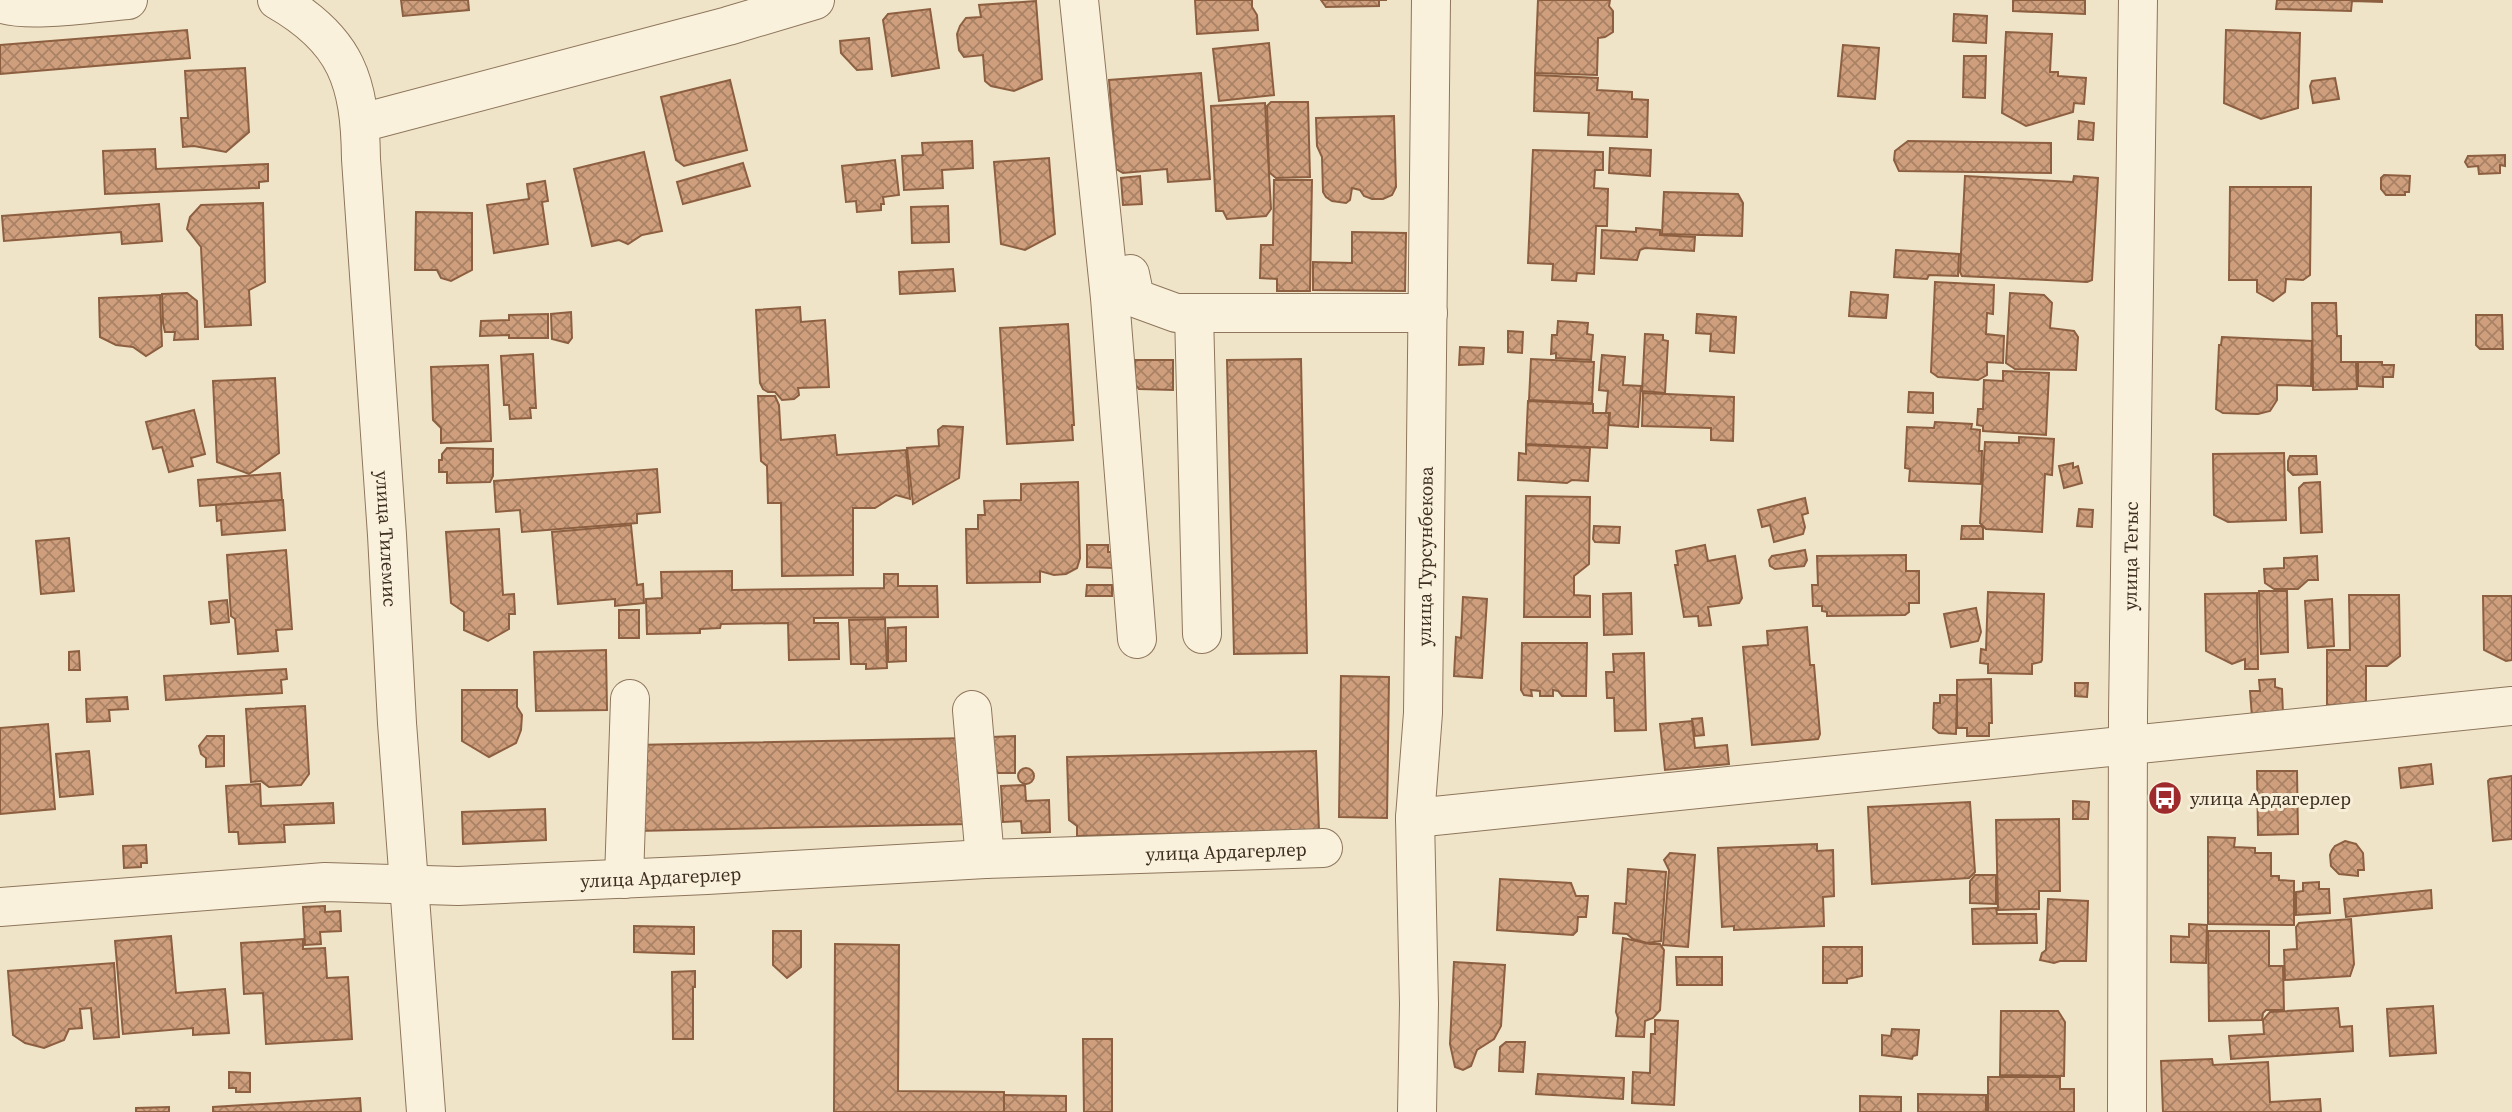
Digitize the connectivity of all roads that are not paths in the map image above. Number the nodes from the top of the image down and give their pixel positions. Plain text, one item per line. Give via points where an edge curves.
1 (128, 0) edge
2 (277, 0) edge
3 (816, 0) edge
4 (1079, 0) edge
5 (1431, 0) edge
6 (2138, 0) edge
7 (0, 4) edge
8 (361, 123) junction
9 (1130, 274) dead end
10 (1194, 313) junction
11 (1427, 313) junction
12 (1202, 634) dead end
13 (1137, 639) dead end
14 (629, 699) dead end
15 (2512, 706) edge
16 (972, 710) dead end
17 (2129, 745) junction
18 (1415, 818) junction
19 (1323, 848) dead end
20 (985, 859) junction
21 (624, 879) junction
22 (409, 884) junction
23 (0, 907) edge
24 (426, 1112) edge
25 (1417, 1112) edge
26 (2127, 1112) edge

1 - 7 street via 34,7
2 - 8 street, улица Тилемис via 317,25 341,57 354,84
3 - 8 street
4 - 13 street via 1110,298
5 - 11 street, улица Турсунбекова
6 - 17 street, улица Тегыс
8 - 22 street, улица Тилемис
9 - 10 street via 1135,298 1176,313
10 - 11 street
10 - 12 street
11 - 18 street, улица Турсунбекова via 1423,699
14 - 21 street
15 - 17 street
16 - 20 street
17 - 18 street
17 - 26 street, улица Тегыс
18 - 25 street, улица Турсунбекова
19 - 20 street, улица Ардагерлер
20 - 21 street, улица Ардагерлер
21 - 22 street, улица Ардагерлер
22 - 23 street, улица Ардагерлер via 326,882
22 - 24 street, улица Тилемис

